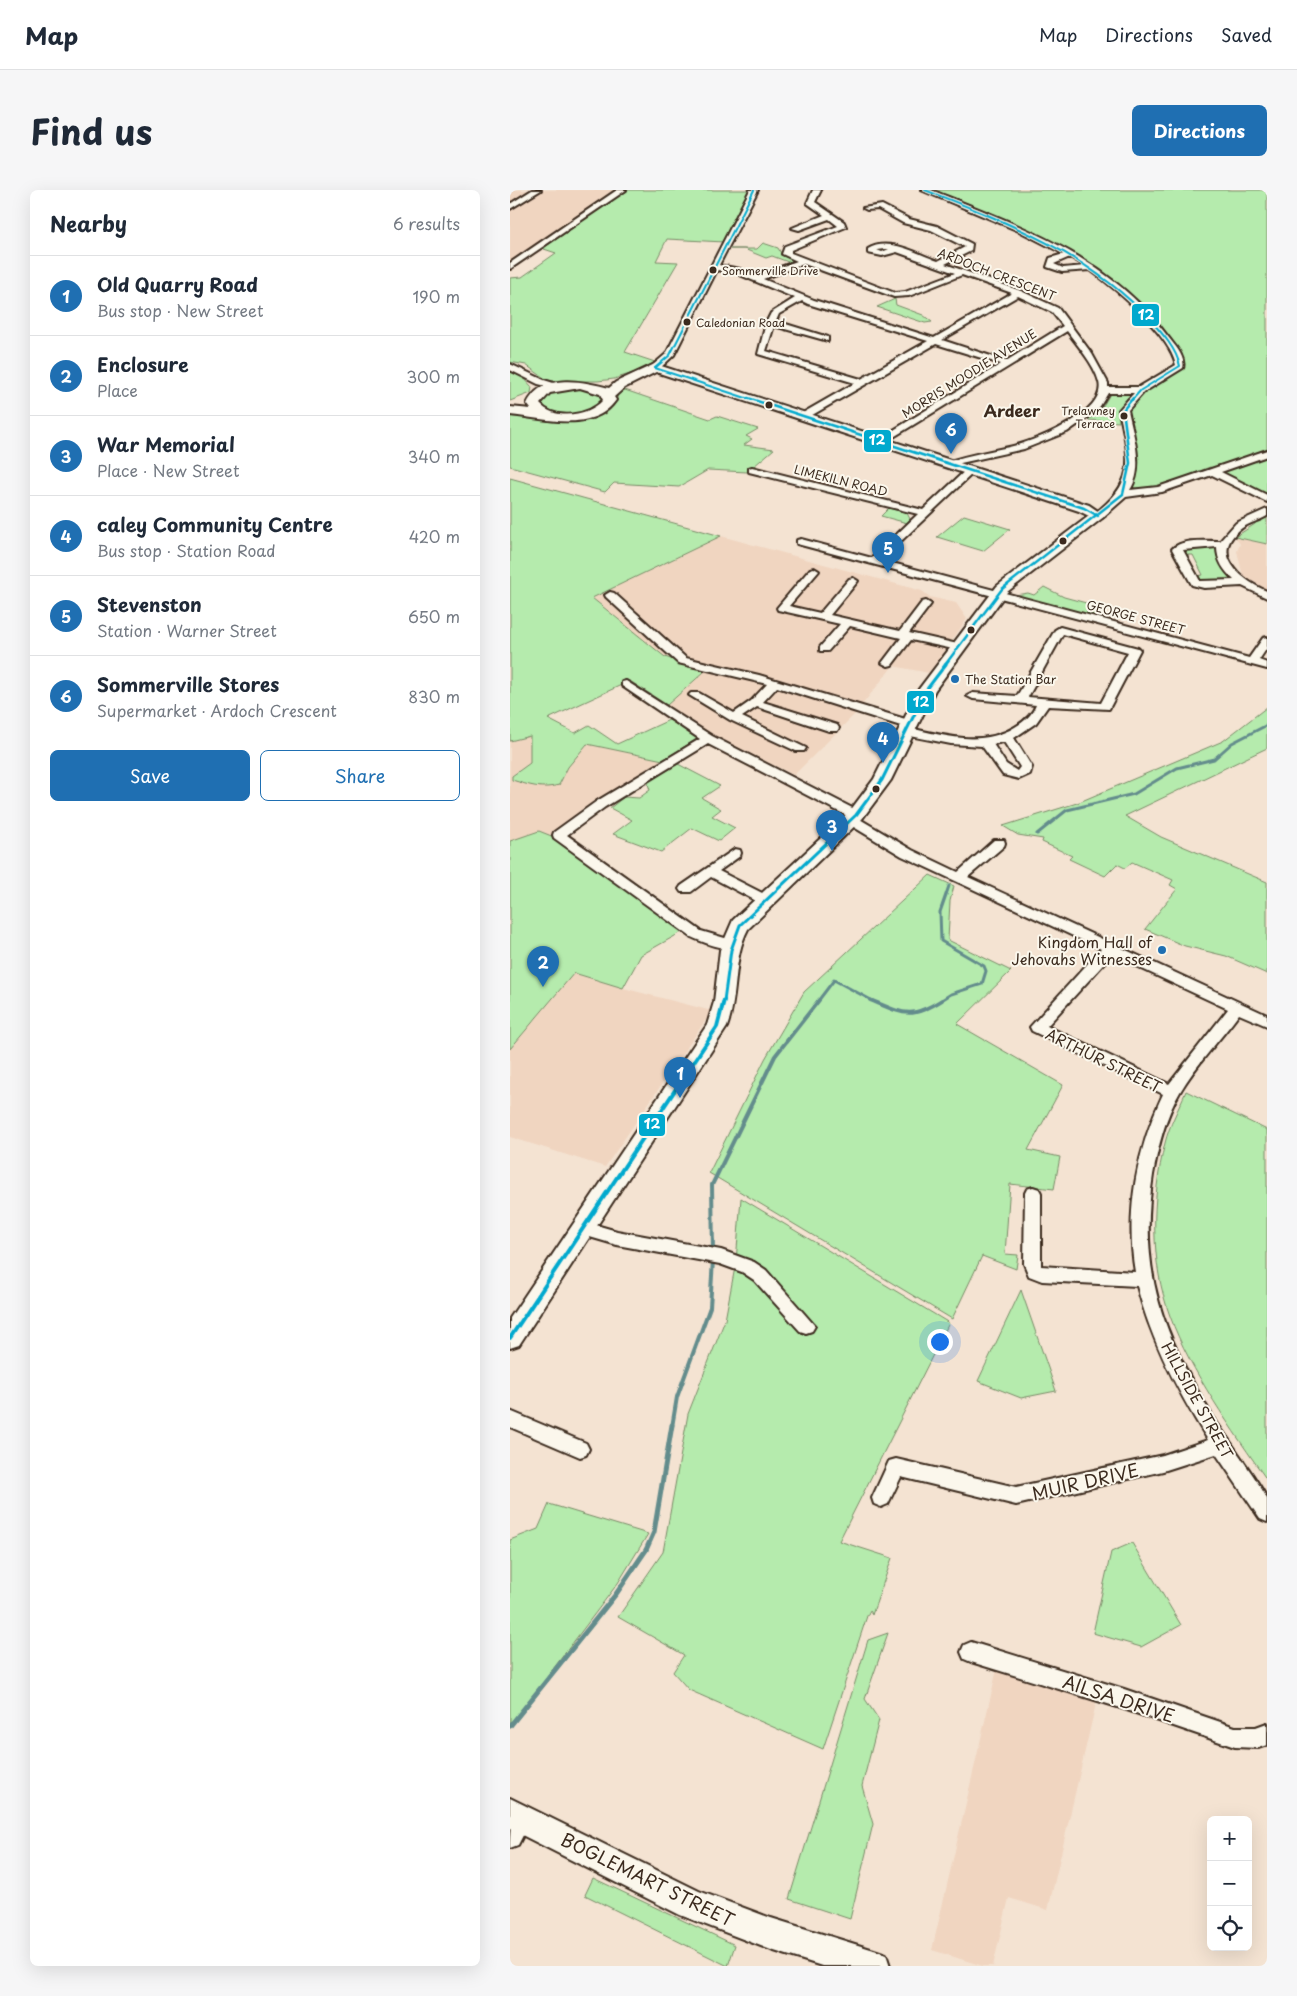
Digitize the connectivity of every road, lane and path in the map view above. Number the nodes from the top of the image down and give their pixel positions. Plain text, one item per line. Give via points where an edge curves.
1 (537, 190) edge
2 (622, 190) edge
3 (754, 190) edge
4 (817, 190) edge
5 (925, 190) edge
6 (510, 207) edge
7 (867, 208) dead end
8 (829, 216) junction
9 (796, 228) dead end
10 (897, 249) dead end
11 (1070, 255) junction
12 (804, 261) junction
13 (938, 264) junction
14 (510, 267) edge
15 (715, 268) junction
16 (1090, 268) junction
17 (962, 272) junction
18 (756, 279) junction
19 (1018, 293) junction
20 (802, 298) junction
21 (770, 323) junction
22 (1069, 326) junction
23 (825, 340) dead end
24 (931, 341) junction
25 (1008, 364) junction
26 (510, 367) edge
27 (655, 368) junction
28 (530, 377) junction
29 (632, 378) junction
30 (861, 382) junction
31 (590, 385) junction
32 (559, 386) junction
33 (1104, 390) junction
34 (1141, 390) junction
35 (609, 395) junction
36 (537, 396) junction
37 (510, 404) edge
38 (510, 411) edge
39 (543, 414) junction
40 (804, 416) junction
41 (882, 441) junction
42 (1267, 453) edge
43 (950, 464) junction
44 (752, 470) dead end
45 (970, 470) junction
46 (1214, 472) junction
47 (1123, 494) junction
48 (1267, 499) edge
49 (1267, 512) edge
50 (924, 513) junction
51 (1098, 516) junction
52 (801, 542) dead end
53 (1223, 544) junction
54 (874, 561) junction
55 (814, 572) dead end
56 (853, 581) dead end
57 (1243, 582) junction
58 (610, 595) dead end
59 (1267, 595) edge
60 (993, 599) junction
61 (926, 604) dead end
62 (823, 617) junction
63 (847, 623) junction
64 (905, 636) junction
65 (1267, 640) edge
66 (958, 646) junction
67 (824, 649) dead end
68 (1252, 662) junction
69 (888, 663) dead end
70 (1267, 666) edge
71 (626, 684) dead end
72 (775, 684) junction
73 (695, 694) dead end
74 (973, 696) dead end
75 (1021, 700) junction
76 (1043, 702) junction
77 (755, 703) junction
78 (734, 718) junction
79 (833, 728) dead end
80 (907, 728) junction
81 (1007, 737) junction
82 (708, 739) junction
83 (986, 742) junction
84 (800, 748) dead end
85 (853, 818) junction
86 (999, 843) dead end
87 (735, 853) dead end
88 (710, 872) junction
89 (959, 878) junction
90 (686, 889) dead end
91 (765, 900) junction
92 (730, 944) junction
93 (1110, 949) junction
94 (1238, 1007) junction
95 (1267, 1020) edge
96 (1172, 1092) junction
97 (1033, 1193) dead end
98 (582, 1228) junction
99 (1144, 1278) junction
100 (806, 1326) dead end
101 (510, 1338) edge
102 (510, 1420) edge
103 (1219, 1445) junction
104 (580, 1449) dead end
105 (881, 1498) dead end
106 (1267, 1513) edge
107 (971, 1652) dead end
108 (1267, 1733) edge
109 (514, 1822) edge
110 (874, 1966) edge

1 - 6 street
2 - 14 street
3 - 15 street
4 - 8 street via 811,202
5 - 11 street via 1040,237
7 - 13 street via 882,206 906,221 934,228 969,246
8 - 9 street
8 - 12 street via 842,227 785,251
10 - 13 street, ARDOCH CRESCENT
11 - 16 street
11 - 16 street via 1053,260 1050,265 1062,270
12 - 17 street via 894,295 906,294
12 - 18 street
13 - 17 street, ARDOCH CRESCENT
15 - 18 street via 734,270
15 - 27 street via 670,355
16 - 34 street via 1144,310 1180,361 1177,369
17 - 19 street, ARDOCH CRESCENT
18 - 20 street
19 - 22 street, ARDOCH CRESCENT via 1055,310
19 - 24 street
20 - 21 street via 778,310
20 - 24 street
21 - 23 street
21 - 30 street via 760,349 762,353
22 - 25 street, MORRIS MOODIE AVENUE
22 - 33 street, ARDOCH CRESCENT via 1104,383
24 - 25 street
24 - 30 street
25 - 41 street, MORRIS MOODIE AVENUE
26 - 28 street
27 - 29 main road
27 - 40 main road
28 - 32 street
28 - 36 street via 536,383
29 - 31 main road
29 - 35 main road
30 - 40 street
31 - 32 main road
31 - 35 main road
32 - 36 main road
33 - 34 street
33 - 43 street via 1094,408 1064,430 1021,447
34 - 47 street via 1124,410 1131,467
35 - 39 main road via 607,405 590,414 565,418
36 - 37 main road
36 - 39 main road via 533,404
38 - 39 main road
40 - 41 main road
41 - 43 main road
42 - 46 street
43 - 45 main road
44 - 50 street, LIMEKILN ROAD
45 - 50 street
45 - 51 main road via 1084,508
46 - 47 street via 1160,490
46 - 48 street
47 - 51 street
49 - 53 street via 1237,526
50 - 54 street
51 - 60 main road
52 - 54 street, GEORGE STREET
53 - 57 street via 1225,564
53 - 57 street via 1185,545 1177,549 1196,583
54 - 60 street, GEORGE STREET
55 - 62 street via 782,608
56 - 62 street
57 - 59 street
58 - 72 street via 682,661
60 - 66 main road
60 - 68 street, GEORGE STREET
61 - 64 street
62 - 63 street
63 - 64 street
63 - 67 street
64 - 66 street
64 - 69 street
65 - 68 street
66 - 80 main road via 927,689
68 - 70 street, GEORGE STREET
71 - 82 street
72 - 77 street
72 - 80 street
73 - 78 street
74 - 75 street
75 - 76 street
75 - 76 street via 1060,630 1134,650 1105,706
76 - 81 street via 1030,722
77 - 78 street
77 - 79 street
78 - 84 street
80 - 83 street
80 - 85 main road via 882,780
81 - 83 street
81 - 83 street via 1026,767 1022,775 1006,772
82 - 85 street
82 - 92 street via 602,804 559,835 696,934
85 - 89 street via 907,853
85 - 91 main road
86 - 89 street
87 - 88 street
88 - 90 street
88 - 91 street
89 - 93 street
91 - 92 main road via 745,918
92 - 98 main road via 719,1022
93 - 94 street
93 - 96 street, ARTHUR STREET via 1037,1027
94 - 95 street
94 - 96 street, HILLSIDE STREET
96 - 99 street, HILLSIDE STREET via 1154,1137 1145,1176 1140,1224
97 - 99 street via 1032,1264 1035,1271 1042,1274
98 - 100 street via 617,1238 714,1256 748,1267 760,1275
98 - 101 main road
99 - 103 street, HILLSIDE STREET via 1172,1359
102 - 104 street
103 - 105 street, MUIR DRIVE via 1163,1464 1016,1496 896,1467
103 - 106 street, HILLSIDE STREET
107 - 108 street, AILSA DRIVE via 1235,1737 1258,1738
109 - 110 main road, BOGLEMART STREET via 691,1904 764,1932

